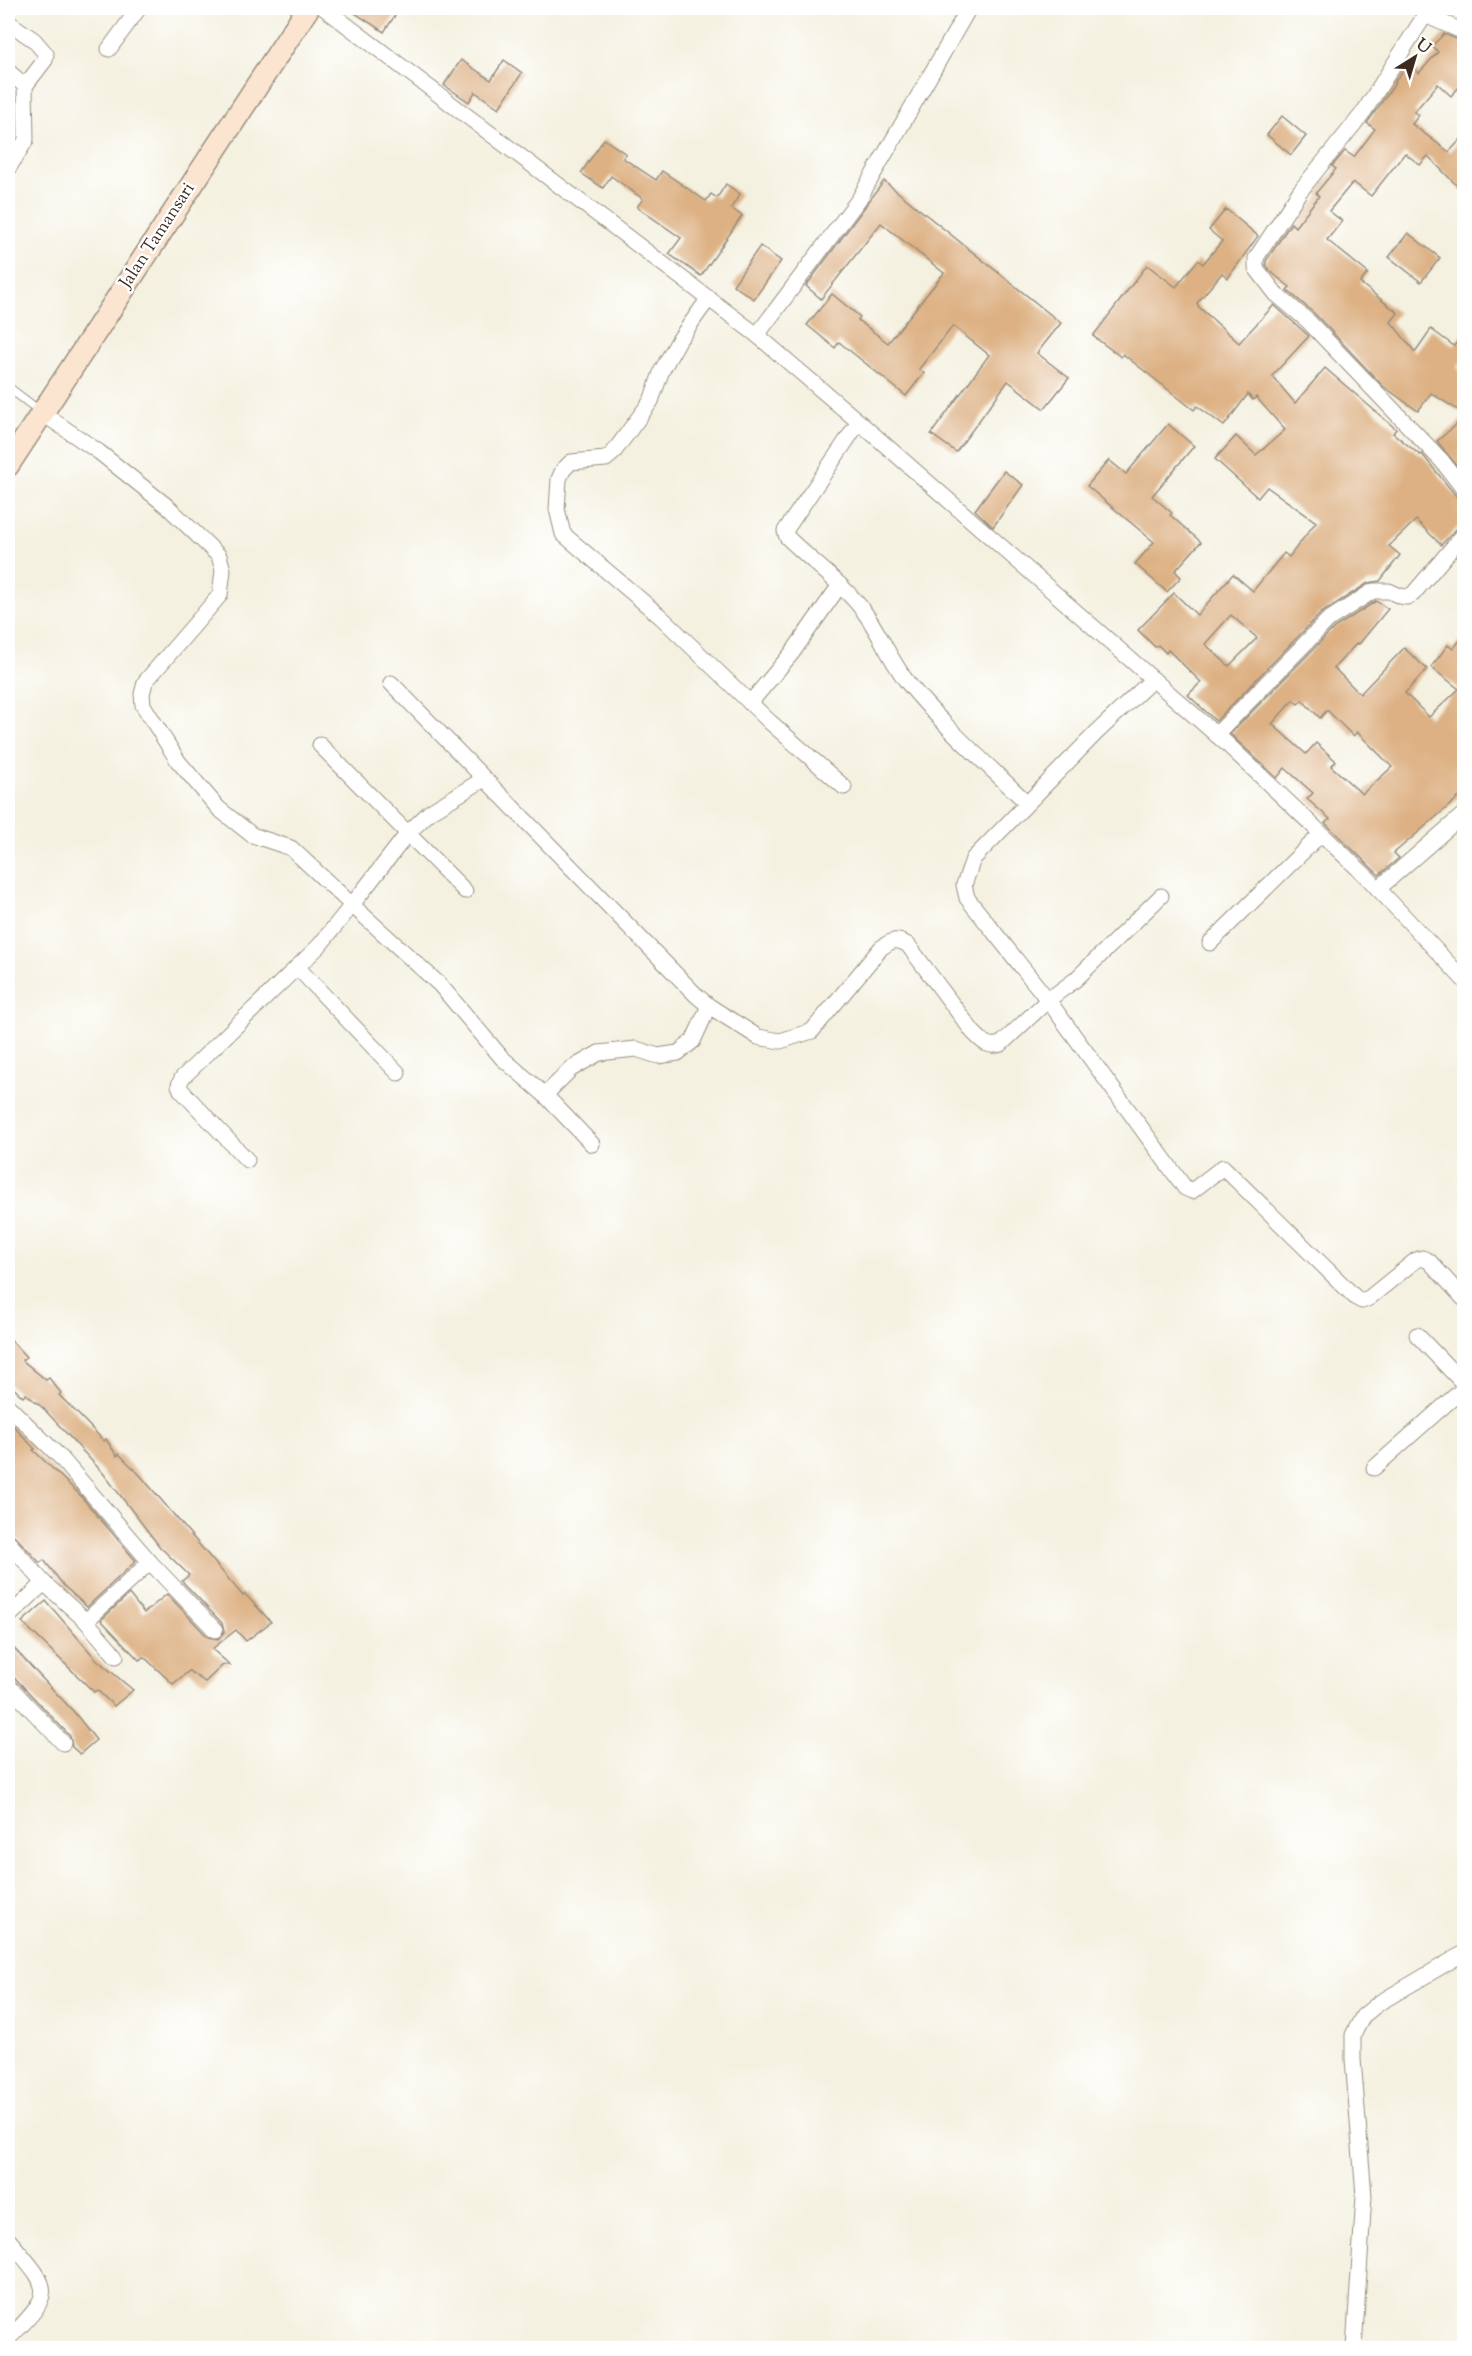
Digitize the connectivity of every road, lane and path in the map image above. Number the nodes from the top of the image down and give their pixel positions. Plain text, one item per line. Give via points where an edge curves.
1 (139, 8) edge
2 (308, 8) edge
3 (324, 8) edge
4 (969, 8) edge
5 (1422, 11) edge
6 (8, 22) edge
7 (1464, 32) edge
8 (109, 49) dead end
9 (8, 71) edge
10 (25, 86) junction
11 (8, 169) edge
12 (709, 298) junction
13 (757, 334) junction
14 (8, 387) edge
15 (42, 413) junction
16 (860, 422) junction
17 (8, 465) edge
18 (1464, 489) edge
19 (1464, 534) edge
20 (840, 585) junction
21 (1153, 679) junction
22 (391, 683) dead end
23 (750, 703) junction
24 (1216, 735) junction
25 (320, 745) dead end
26 (484, 779) junction
27 (843, 787) dead end
28 (1027, 802) junction
29 (1464, 814) edge
30 (408, 833) junction
31 (1321, 834) junction
32 (1378, 889) junction
33 (465, 891) dead end
34 (1161, 896) dead end
35 (352, 904) junction
36 (1210, 943) dead end
37 (297, 967) junction
38 (1464, 980) edge
39 (1048, 1000) junction
40 (709, 1006) junction
41 (398, 1073) dead end
42 (545, 1095) junction
43 (592, 1144) dead end
44 (247, 1160) dead end
45 (1464, 1299) edge
46 (1417, 1335) dead end
47 (1464, 1386) edge
48 (10, 1414) edge
49 (1374, 1468) dead end
50 (8, 1542) edge
51 (150, 1562) junction
52 (45, 1583) junction
53 (8, 1617) edge
54 (86, 1621) junction
55 (215, 1630) dead end
56 (116, 1656) dead end
57 (8, 1685) edge
58 (63, 1743) dead end
59 (1464, 1953) edge
60 (8, 2239) edge
61 (8, 2340) edge
62 (1354, 2349) edge

1 - 8 street
2 - 15 main road, Jalan Tamansari
3 - 12 street
4 - 13 street via 859,199
5 - 7 street
5 - 18 street via 1363,113 1300,191 1256,258 1256,268 1276,294 1308,321
6 - 10 street via 46,54
9 - 10 street
10 - 11 street via 26,140
12 - 13 street
12 - 23 street via 679,339 651,401 613,453 606,459 571,462 563,470 557,509 563,534 661,617
13 - 16 street
14 - 15 lane
15 - 17 main road, Jalan Tamansari
15 - 35 street via 168,507 219,556 223,570 220,595 145,682 144,705 178,761 219,809 252,835 291,848
16 - 20 street via 785,531
16 - 21 street
19 - 24 street via 1413,594 1407,597 1373,591 1328,620
20 - 23 street via 792,653
20 - 28 street via 863,610 894,663 924,701
21 - 24 street
21 - 28 street
22 - 26 street
23 - 27 street
24 - 31 street
25 - 30 street
26 - 30 street via 430,812
26 - 40 street
28 - 39 street via 973,859 964,885 967,898
29 - 32 street
30 - 33 street
30 - 35 street
31 - 32 street
31 - 36 street
32 - 38 street
34 - 39 street via 1075,980
35 - 37 street
35 - 42 street via 440,985 502,1058
37 - 41 street
37 - 44 street via 179,1085
39 - 40 street via 1001,1044 991,1047 973,1032 908,945 892,940 812,1031 780,1041 758,1037
39 - 45 street via 1189,1191 1223,1167 1362,1301 1422,1258
40 - 42 street via 693,1041 678,1053 658,1056 636,1049 599,1053 571,1069
42 - 43 street
46 - 47 street
47 - 49 street
48 - 51 street via 61,1458
50 - 52 street
51 - 54 street
51 - 55 street
52 - 53 street
52 - 54 street
54 - 56 street
57 - 58 street
59 - 62 street via 1379,2003 1363,2016 1353,2035 1364,2196
60 - 61 street via 37,2274 43,2291 38,2308

